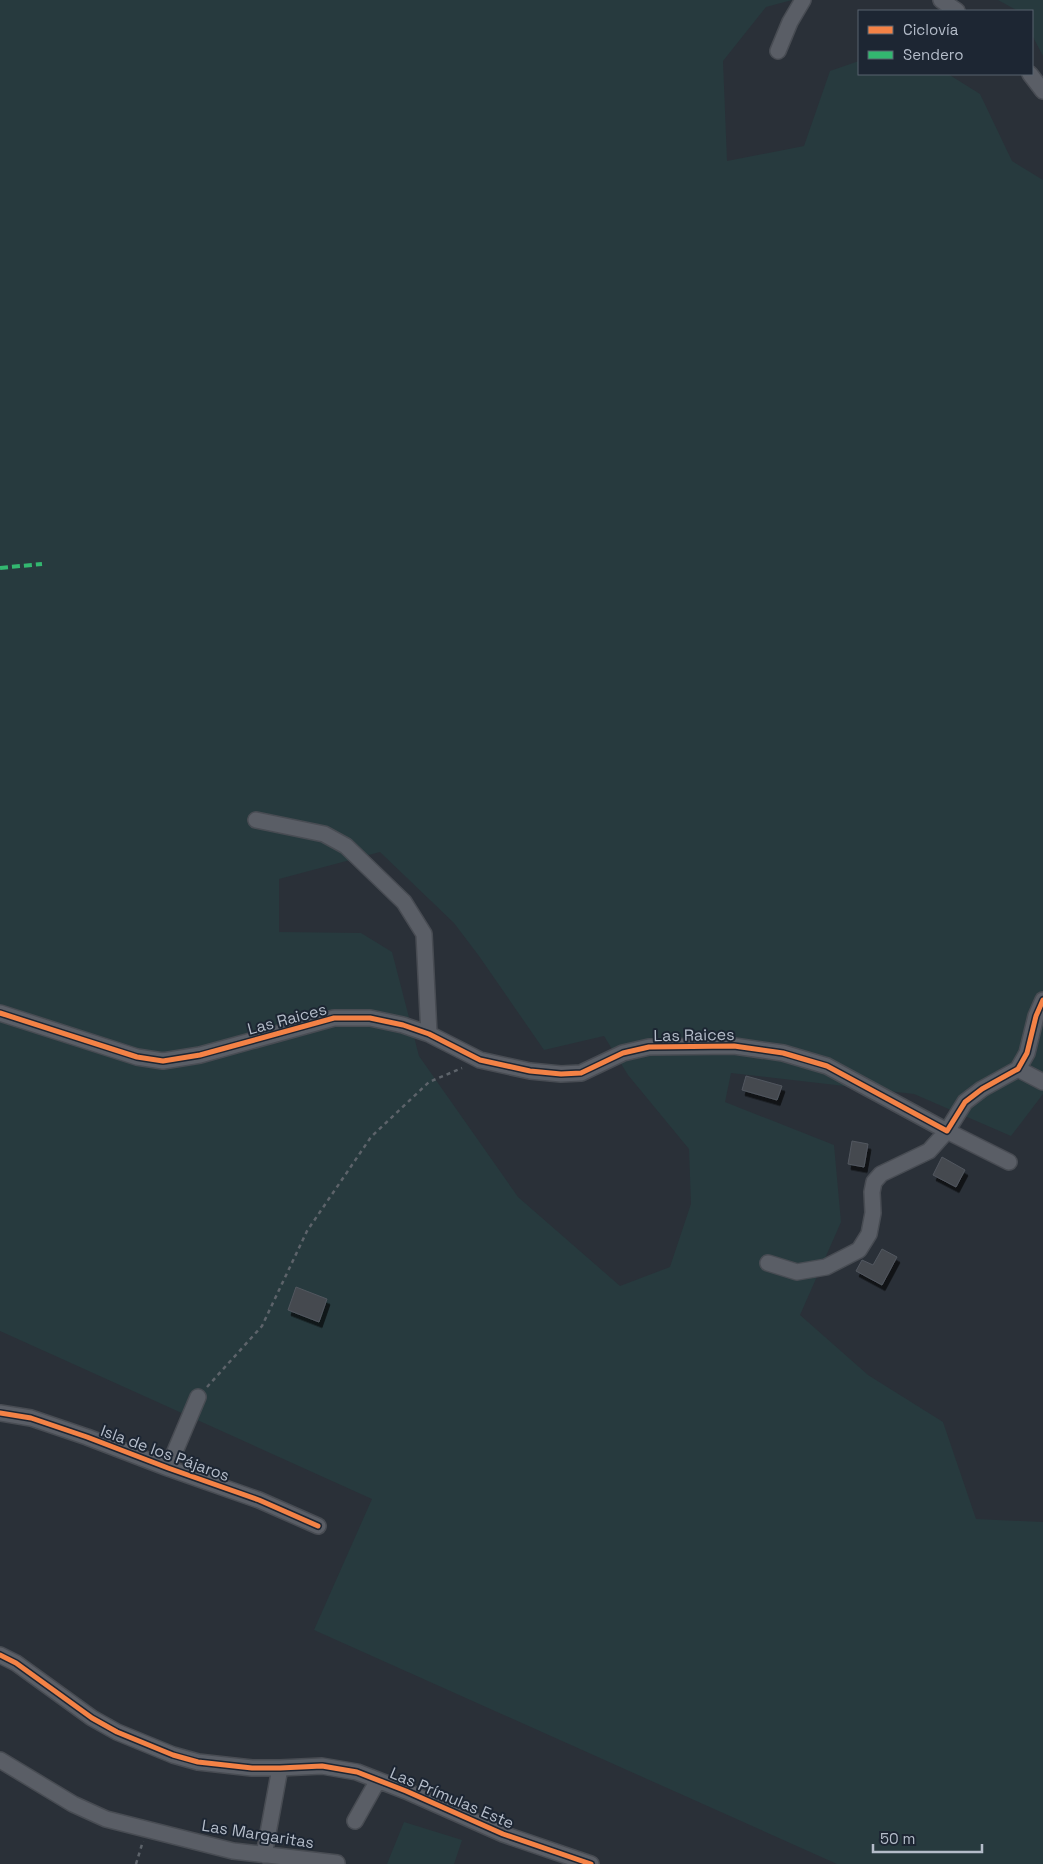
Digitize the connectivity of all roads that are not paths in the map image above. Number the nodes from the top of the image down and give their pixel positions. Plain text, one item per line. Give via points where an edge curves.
1 (803, 0) edge
2 (941, 0) edge
3 (956, 10) edge
4 (778, 52) dead end
5 (1031, 75) edge
6 (1043, 91) edge
7 (256, 820) dead end
8 (1043, 1000) edge
9 (0, 1013) edge
10 (430, 1034) junction
11 (1018, 1069) junction
12 (1043, 1082) edge
13 (947, 1131) junction
14 (1009, 1162) dead end
15 (768, 1264) dead end
16 (198, 1398) road end
17 (0, 1413) edge
18 (168, 1468) junction
19 (318, 1526) dead end
20 (0, 1655) edge
21 (0, 1760) edge
22 (280, 1768) junction
23 (378, 1780) junction
24 (355, 1821) dead end
25 (264, 1855) junction
26 (337, 1863) edge
27 (591, 1864) edge

1 - 4 street
2 - 3 street
5 - 6 street
7 - 10 street via 324,834 346,846 404,902 424,934
8 - 11 street via 1027,1053
9 - 10 street, Las Raices via 137,1057 162,1061 200,1055 334,1018 370,1018
10 - 13 street, Las Raices via 480,1060 561,1074 581,1073 623,1053 649,1047 734,1046 783,1053 827,1066
11 - 12 street
11 - 13 street via 965,1102
13 - 14 street, Las Raices
13 - 15 street via 929,1151 881,1174 874,1182 873,1213 868,1234 858,1250 826,1267 796,1272
16 - 18 street
17 - 18 street, Isla de los Pájaros via 31,1418
18 - 19 street, Isla de los Pájaros via 259,1500
20 - 22 street, Las Prímulas Este via 92,1718 146,1745 198,1762
21 - 25 street, Las Margaritas via 73,1804 106,1819 233,1851
22 - 23 street, Las Prímulas Este via 322,1766 357,1772
22 - 25 street
23 - 24 street
23 - 27 street, Las Prímulas Este via 503,1834
25 - 26 street, Las Margaritas

